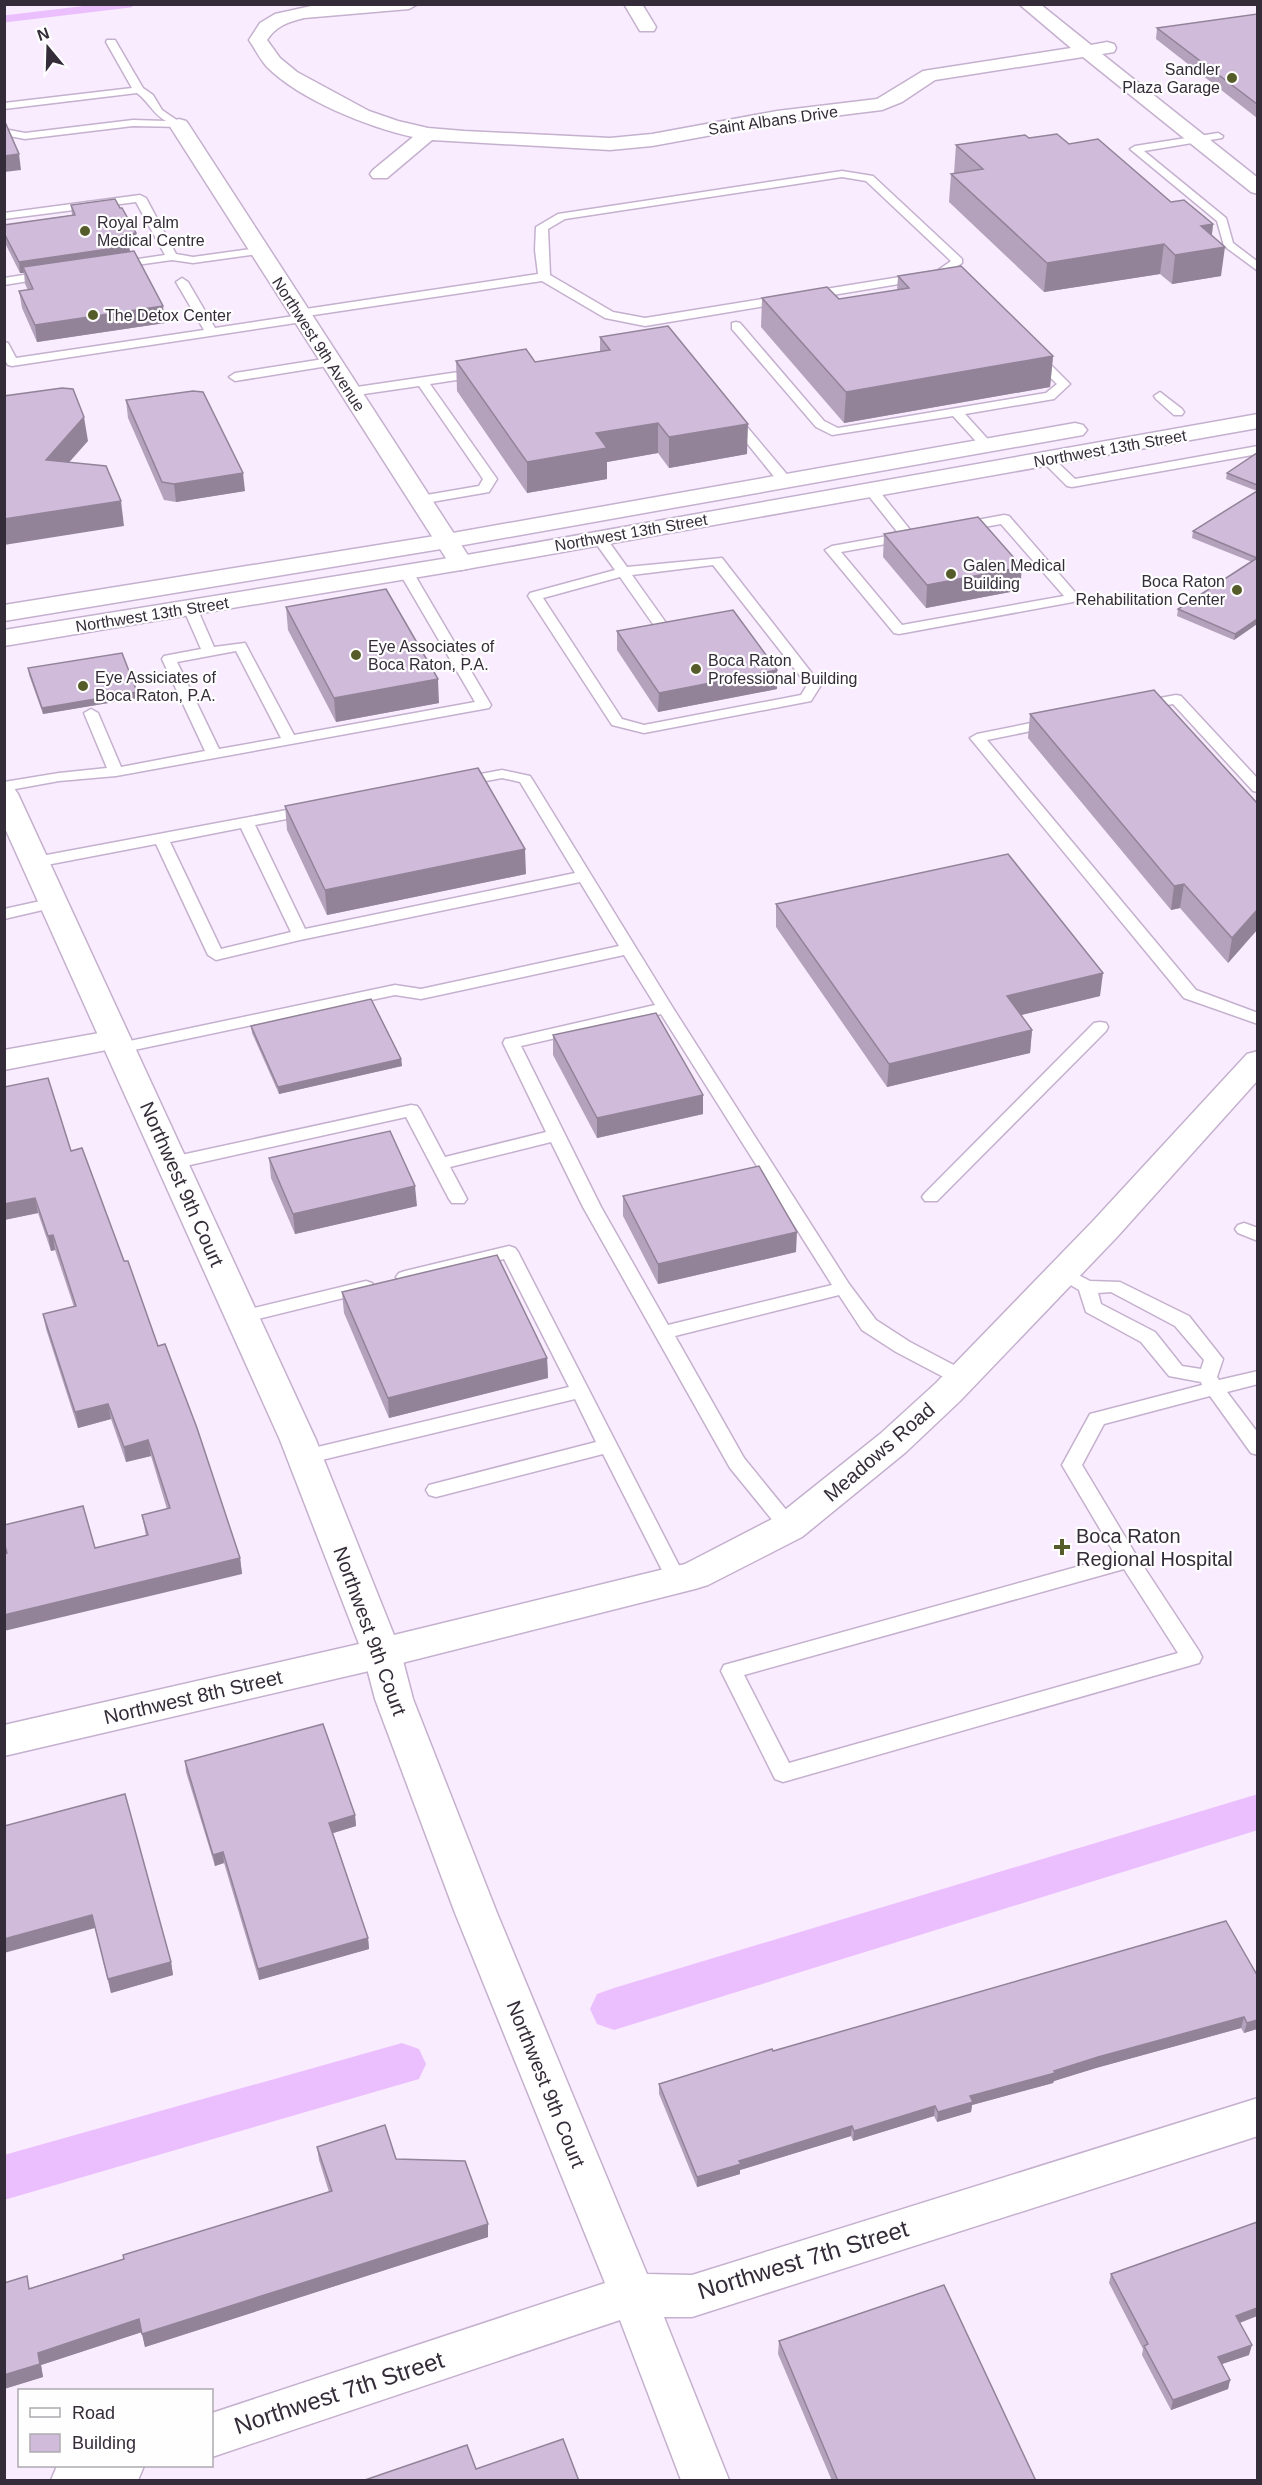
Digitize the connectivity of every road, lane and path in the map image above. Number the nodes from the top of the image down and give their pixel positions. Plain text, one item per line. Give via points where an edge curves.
1 (409, 4) edge
2 (633, 4) edge
3 (1028, 4) edge
4 (1053, 4) edge
5 (647, 27) dead end
6 (111, 42) dead end
7 (1107, 48) junction
8 (1086, 51) junction
9 (139, 90) junction
10 (4, 106) edge
11 (179, 125) junction
12 (4, 132) edge
13 (428, 134) junction
14 (1218, 136) junction
15 (1197, 140) junction
16 (1257, 167) edge
17 (380, 174) dead end
18 (1257, 188) edge
19 (4, 216) edge
20 (258, 251) junction
21 (1257, 254) edge
22 (1242, 256) junction
23 (172, 257) junction
24 (105, 267) edge
25 (1257, 268) edge
26 (60, 273) edge
27 (544, 277) junction
28 (4, 282) edge
29 (182, 282) dead end
30 (300, 316) junction
31 (736, 326) dead end
32 (211, 332) junction
33 (1022, 344) edge
34 (4, 346) edge
35 (330, 362) junction
36 (8, 363) edge
37 (490, 371) edge
38 (235, 377) dead end
39 (422, 382) junction
40 (350, 392) junction
41 (728, 411) edge
42 (956, 412) junction
43 (1257, 421) edge
44 (1100, 426) dead end
45 (988, 446) junction
46 (1257, 450) edge
47 (1046, 459) junction
48 (785, 481) junction
49 (871, 490) junction
50 (420, 500) junction
51 (908, 536) junction
52 (598, 538) junction
53 (447, 541) junction
54 (461, 563) junction
55 (406, 572) junction
56 (623, 572) junction
57 (190, 608) junction
58 (4, 613) edge
59 (667, 634) edge
60 (4, 638) edge
61 (209, 652) junction
62 (1129, 708) edge
63 (91, 712) dead end
64 (1071, 719) edge
65 (290, 741) junction
66 (214, 755) junction
67 (116, 772) junction
68 (444, 785) edge
69 (4, 787) edge
70 (1257, 788) edge
71 (4, 794) edge
72 (328, 807) edge
73 (246, 822) junction
74 (161, 838) junction
75 (36, 862) junction
76 (584, 876) junction
77 (54, 903) junction
78 (4, 914) edge
79 (300, 936) junction
80 (629, 949) junction
81 (665, 1008) junction
82 (1257, 1019) edge
83 (1100, 1027) dead end
84 (118, 1044) junction
85 (4, 1060) edge
86 (1257, 1061) edge
87 (556, 1135) junction
88 (172, 1163) junction
89 (440, 1164) junction
90 (931, 1197) dead end
91 (458, 1199) dead end
92 (1075, 1280) junction
93 (843, 1288) junction
94 (242, 1317) junction
95 (663, 1333) junction
96 (960, 1377) junction
97 (1257, 1377) edge
98 (1211, 1383) junction
99 (580, 1391) junction
100 (608, 1446) junction
101 (1257, 1448) edge
102 (305, 1457) junction
103 (436, 1490) dead end
104 (789, 1527) junction
105 (1129, 1560) junction
106 (676, 1579) junction
107 (382, 1653) junction
108 (4, 1741) edge
109 (1257, 2117) edge
110 (633, 2295) junction
111 (213, 2435) edge
112 (117, 2467) edge
113 (75, 2481) edge
114 (705, 2481) edge

1 - 13 street, Saint Albans Drive via 290,15 266,26 258,40 273,62 311,90 376,121
2 - 5 street
3 - 8 street
4 - 7 street
6 - 9 lane
7 - 8 street, Saint Albans Drive
7 - 14 street
8 - 13 street, Saint Albans Drive via 930,75 895,98 873,106 735,123 631,143
8 - 15 street
9 - 10 lane
9 - 11 lane via 158,112
11 - 12 lane via 133,123 25,136
11 - 20 street, Northwest 9th Avenue
13 - 17 street
14 - 15 lane
14 - 16 street
15 - 18 street
15 - 22 lane via 1136,149 1222,220 1228,244
19 - 23 lane via 140,198
20 - 23 lane via 193,260
20 - 30 street, Northwest 9th Avenue
21 - 22 lane
22 - 25 lane
23 - 24 lane
26 - 28 lane
27 - 27 lane via 609,315 645,322 941,274 958,261 869,178 842,174 562,216 542,227
27 - 30 lane
29 - 32 lane
30 - 32 lane
30 - 35 street, Northwest 9th Avenue
31 - 42 lane via 820,424 836,432
32 - 36 lane
33 - 42 lane via 1064,384 1050,396
34 - 36 lane
35 - 38 lane
35 - 40 street, Northwest 9th Avenue
37 - 39 lane
39 - 40 lane
39 - 50 lane via 490,479 483,489
40 - 50 street, Northwest 9th Avenue
41 - 48 lane
42 - 45 lane
43 - 47 street, Northwest 13th Street
44 - 45 street, Northwest 13th Street
45 - 48 street, Northwest 13th Street
46 - 47 lane via 1072,483
47 - 49 street, Northwest 13th Street
48 - 53 street, Northwest 13th Street
49 - 51 lane
49 - 52 street, Northwest 13th Street
50 - 53 street, Northwest 9th Avenue
51 - 51 lane via 1004,519 1072,598 899,630 832,550
52 - 54 street, Northwest 13th Street
52 - 56 lane
53 - 54 street, Northwest 9th Avenue
53 - 58 street, Northwest 13th Street
54 - 55 street, Northwest 13th Street
55 - 57 street, Northwest 13th Street
55 - 65 lane via 484,705
56 - 56 lane via 535,596 617,722 644,729 806,698 814,685 717,561
56 - 59 lane
57 - 60 street, Northwest 13th Street
57 - 61 lane
61 - 65 lane via 240,646
61 - 66 lane via 169,659
62 - 70 lane via 1176,699
63 - 67 lane
64 - 82 lane via 977,738 1190,994
65 - 66 lane
66 - 67 lane
67 - 69 lane
68 - 76 lane via 502,774 525,779
71 - 75 street, Northwest 9th Court
72 - 73 lane
73 - 74 lane
73 - 79 lane
74 - 75 lane
74 - 79 lane via 216,955
75 - 77 street, Northwest 9th Court
76 - 79 lane
76 - 80 lane
77 - 78 lane
77 - 84 street, Northwest 9th Court
80 - 81 lane
80 - 84 lane via 421,994 395,990
81 - 87 lane via 511,1043
81 - 93 lane
83 - 90 lane
84 - 85 street
84 - 88 street, Northwest 9th Court
86 - 92 street, Meadows Road
87 - 89 lane
87 - 95 lane
88 - 89 lane via 411,1110
88 - 94 street, Northwest 9th Court
89 - 91 lane
92 - 96 street, Meadows Road
92 - 98 lane via 1093,1308 1148,1337 1176,1371
92 - 98 lane via 1114,1286 1182,1321 1214,1359
93 - 95 lane
93 - 96 lane via 869,1324
94 - 99 lane via 509,1252
94 - 102 street, Northwest 9th Court
95 - 104 lane via 737,1463
96 - 104 street, Meadows Road via 893,1443
97 - 98 lane
98 - 101 lane
98 - 105 lane via 1097,1419 1072,1465
99 - 100 lane
99 - 102 lane
100 - 103 lane
100 - 106 lane
102 - 107 street, Northwest 9th Court
104 - 106 street, Meadows Road via 695,1575
105 - 105 lane via 1192,1657 783,1773 731,1671
106 - 107 street, Meadows Road
107 - 108 street, Northwest 8th Street
107 - 110 street, Northwest 9th Court via 394,1699 471,1902
109 - 110 street, Northwest 7th Street via 692,2296
110 - 111 street, Northwest 7th Street
110 - 114 street, Northwest 9th Court
112 - 113 street

